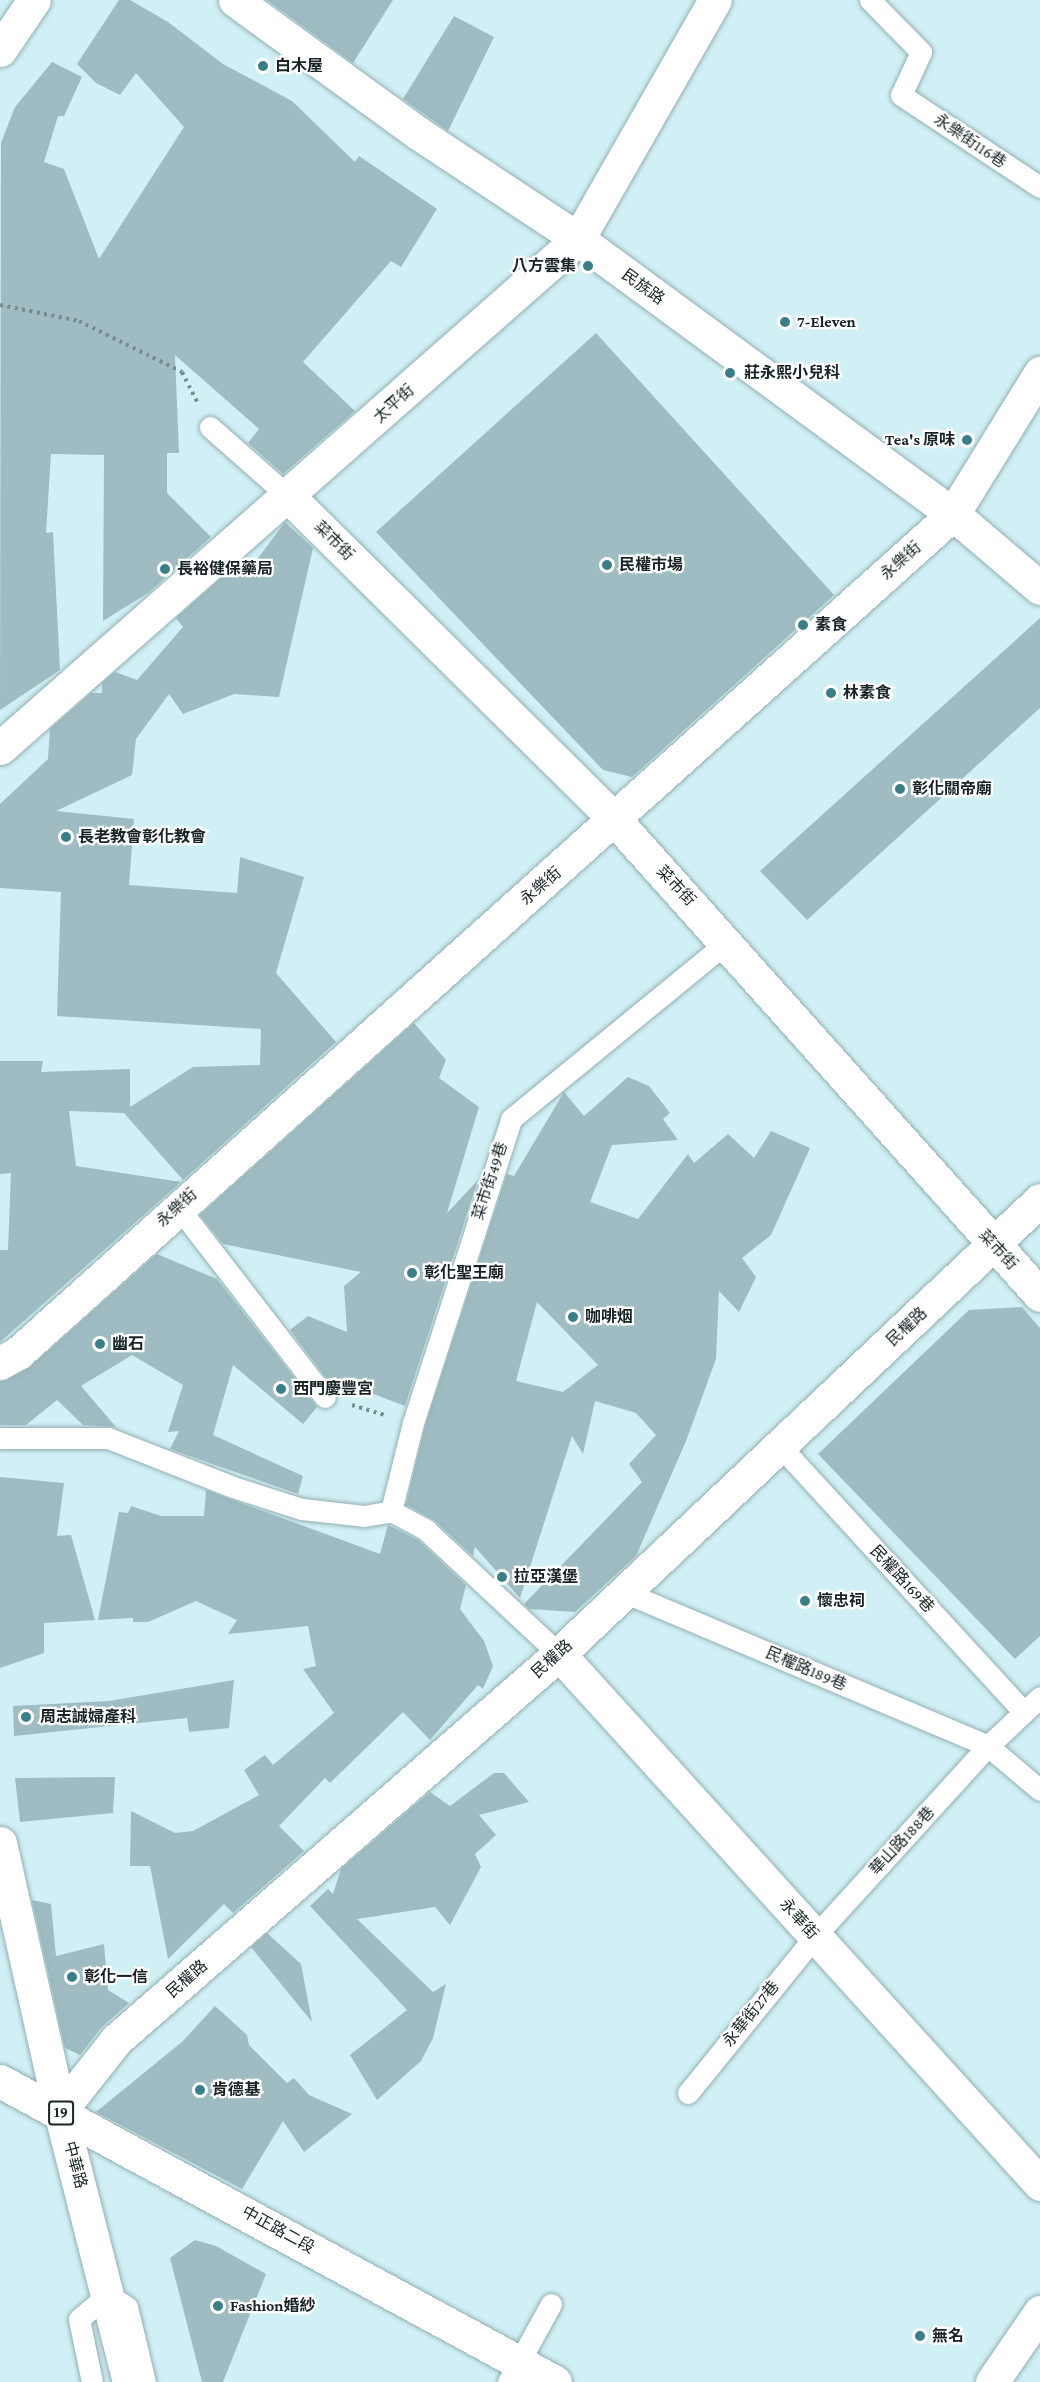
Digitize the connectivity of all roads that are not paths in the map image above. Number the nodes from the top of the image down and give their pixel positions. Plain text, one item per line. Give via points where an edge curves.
1 (34, 0) edge
2 (235, 0) edge
3 (715, 0) edge
4 (870, 0) edge
5 (0, 50) edge
6 (1040, 187) edge
7 (578, 239) junction
8 (1040, 373) edge
9 (210, 427) road end
10 (290, 497) junction
11 (953, 514) junction
12 (1040, 588) edge
13 (0, 748) edge
14 (615, 820) junction
15 (727, 942) junction
16 (1040, 1200) edge
17 (178, 1207) junction
18 (993, 1246) junction
19 (1040, 1295) edge
20 (0, 1363) edge
21 (325, 1397) road end
22 (0, 1438) edge
23 (780, 1446) junction
24 (391, 1511) junction
25 (624, 1592) junction
26 (559, 1654) junction
27 (1040, 1697) edge
28 (1024, 1712) junction
29 (988, 1746) junction
30 (1040, 1790) edge
31 (0, 1843) edge
32 (815, 1936) junction
33 (0, 2081) edge
34 (688, 2093) dead end
35 (60, 2111) junction
36 (1040, 2184) edge
37 (108, 2295) junction
38 (551, 2304) dead end
39 (1040, 2312) edge
40 (514, 2372) edge
41 (92, 2382) edge
42 (129, 2382) edge
43 (146, 2382) edge
44 (555, 2382) edge
45 (992, 2382) edge

1 - 5 street
2 - 7 street, 民族路 via 409,127
3 - 7 street, 太平街
4 - 6 lane, 永樂街116巷 via 921,52 901,95
7 - 10 street, 太平街
7 - 11 street, 民族路
8 - 11 street, 永樂街
9 - 10 lane
10 - 13 street, 太平街
10 - 14 street, 菜市街
11 - 12 street, 民族路
11 - 14 street, 永樂街
14 - 15 street, 菜市街
14 - 17 street, 永樂街
15 - 18 street, 菜市街
15 - 24 lane, 菜市街49巷 via 511,1119 413,1423
16 - 18 street, 民權路
17 - 20 street, 永樂街 via 18,1353
17 - 21 lane
18 - 19 street, 菜市街
18 - 23 street, 民權路
22 - 24 lane via 108,1438 233,1487 302,1509 364,1516
23 - 25 street, 民權路
23 - 28 lane, 民權路169巷
24 - 26 lane via 426,1530
25 - 26 street, 民權路
25 - 29 lane, 民權路189巷
26 - 32 street, 永華街
26 - 35 street, 民權路 via 116,2040
27 - 28 lane, 華山路188巷
28 - 29 lane, 華山路188巷
29 - 30 lane
29 - 32 lane, 華山路188巷
31 - 35 street, 中華路 / 19
32 - 34 lane, 永華街27巷
32 - 36 street, 永華街
33 - 35 street, 中正路二段
35 - 37 street, 中華路 / 19
35 - 40 street, 中正路二段
37 - 41 lane via 79,2319
37 - 42 street, 中華路 / 19
37 - 43 lane via 127,2307
38 - 40 lane
39 - 45 street
40 - 44 street, 中正路二段

